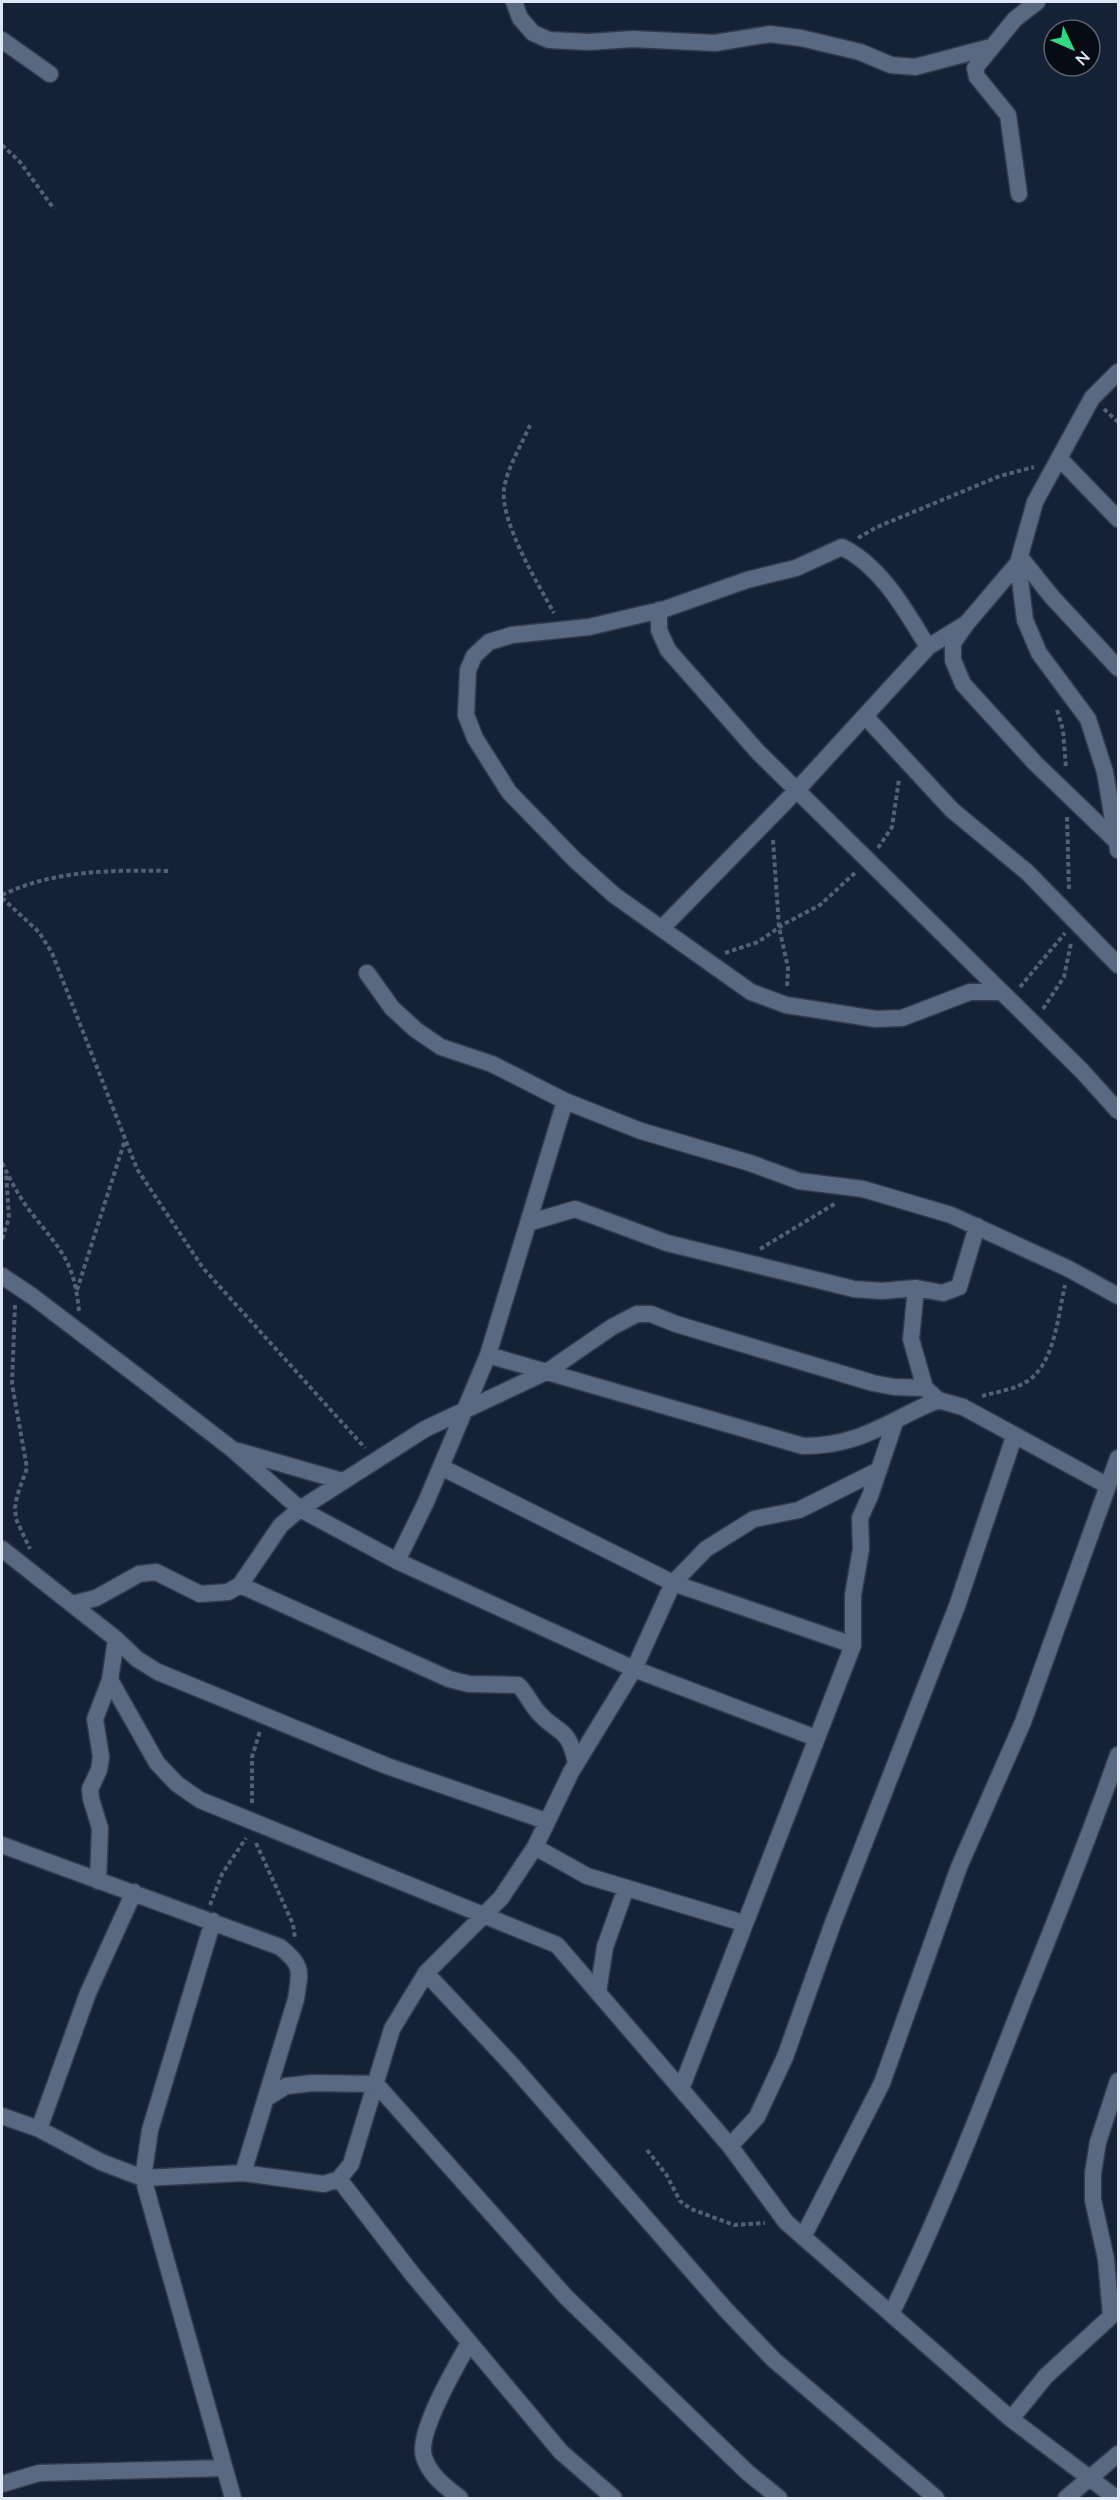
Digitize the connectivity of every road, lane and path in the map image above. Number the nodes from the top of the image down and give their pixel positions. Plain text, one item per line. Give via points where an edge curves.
1 (514, 2) edge
2 (1037, 2) edge
3 (2, 40) edge
4 (991, 47) junction
5 (50, 74) dead end
6 (2, 145) edge
7 (1019, 194) dead end
8 (54, 209) dead end
9 (1119, 372) edge
10 (530, 425) dead end
11 (1060, 459) junction
12 (1119, 519) edge
13 (842, 547) junction
14 (1019, 560) junction
15 (659, 610) junction
16 (967, 623) junction
17 (562, 630) junction
18 (928, 647) junction
19 (1119, 668) edge
20 (1055, 706) dead end
21 (865, 716) junction
22 (904, 760) junction
23 (797, 790) junction
24 (1067, 794) junction
25 (772, 815) junction
26 (1117, 844) edge
27 (869, 860) junction
28 (169, 871) dead end
29 (2, 897) edge
30 (1069, 915) junction
31 (779, 927) junction
32 (662, 928) junction
33 (704, 958) junction
34 (1119, 965) edge
35 (367, 972) dead end
36 (1004, 996) junction
37 (786, 1005) junction
38 (1034, 1024) junction
39 (565, 1101) junction
40 (1119, 1111) edge
41 (125, 1138) junction
42 (2, 1163) edge
43 (5, 1170) junction
44 (863, 1189) junction
45 (528, 1223) junction
46 (977, 1226) junction
47 (2, 1239) edge
48 (739, 1261) junction
49 (1069, 1269) junction
50 (4, 1277) edge
51 (916, 1288) junction
52 (77, 1290) junction
53 (1119, 1296) edge
54 (82, 1333) junction
55 (488, 1355) junction
56 (548, 1371) junction
57 (924, 1388) junction
58 (938, 1400) junction
59 (955, 1404) junction
60 (466, 1409) junction
61 (895, 1422) junction
62 (1014, 1437) junction
63 (232, 1449) junction
64 (1119, 1458) edge
65 (376, 1459) junction
66 (441, 1467) junction
67 (879, 1470) junction
68 (342, 1482) junction
69 (1108, 1486) junction
70 (300, 1509) junction
71 (2, 1550) edge
72 (398, 1561) junction
73 (34, 1576) junction
74 (673, 1583) junction
75 (240, 1585) junction
76 (72, 1604) junction
77 (116, 1639) junction
78 (853, 1645) junction
79 (634, 1669) junction
80 (110, 1680) junction
81 (264, 1714) junction
82 (816, 1738) junction
83 (1119, 1755) edge
84 (576, 1763) junction
85 (546, 1821) junction
86 (251, 1825) junction
87 (3, 1841) edge
88 (535, 1847) junction
89 (98, 1881) junction
90 (626, 1888) junction
91 (134, 1892) junction
92 (486, 1914) junction
93 (209, 1920) junction
94 (743, 1923) junction
95 (296, 1959) junction
96 (426, 1973) junction
97 (598, 1992) junction
98 (1119, 2081) edge
99 (376, 2084) junction
100 (681, 2089) junction
101 (267, 2098) junction
102 (2, 2116) edge
103 (39, 2129) junction
104 (730, 2146) junction
105 (647, 2150) dead end
106 (243, 2173) junction
107 (143, 2178) junction
108 (339, 2179) junction
109 (786, 2222) junction
110 (803, 2237) junction
111 (1115, 2313) edge
112 (891, 2314) junction
113 (469, 2343) junction
114 (1011, 2420) junction
115 (1119, 2454) edge
116 (224, 2468) junction
117 (1090, 2480) junction
118 (2, 2484) edge
119 (233, 2499) edge
120 (460, 2499) edge
121 (614, 2499) edge
122 (779, 2499) edge
123 (936, 2499) edge
124 (1066, 2499) edge
125 (1116, 2499) edge

1 - 4 street via 520,18 533,33 549,40 715,43 770,34 860,52 891,65 915,67
2 - 4 street
3 - 5 street
4 - 7 street via 976,65 975,73 1008,115
6 - 8 path via 20,162
9 - 11 street via 1092,398
10 - 17 path via 504,487 505,510
11 - 12 street
11 - 13 path via 1000,476 877,527
11 - 14 street via 1035,501
13 - 15 street via 796,568
13 - 18 street via 857,554 884,581
14 - 16 street
14 - 19 street
14 - 26 street via 1025,620 1039,653 1092,730 1105,772
15 - 17 street
15 - 23 street via 659,630 668,650
16 - 18 street
16 - 24 street via 953,643 953,660 963,684
17 - 32 street via 512,635 483,646 468,670 466,715 484,754 509,792 614,895
18 - 21 street
20 - 24 path via 1063,730
21 - 22 street
21 - 23 street
22 - 27 path via 892,827
22 - 30 street via 952,810 1027,872
23 - 25 street
23 - 27 street
24 - 26 street
24 - 30 path
25 - 31 path
25 - 32 street
27 - 31 path via 834,895
27 - 36 street
28 - 29 path via 58,875 25,884
29 - 41 path via 39,932 52,953
30 - 34 street
31 - 33 path via 758,942
31 - 37 path via 788,968
32 - 33 street
33 - 37 street via 751,992
35 - 39 street via 392,1008 441,1047 492,1065
36 - 37 street via 969,992 902,1018 876,1019
36 - 38 street
36 - 38 path via 1071,927 1064,976
38 - 40 street
39 - 44 street via 641,1131 799,1181
39 - 45 street
41 - 52 path
41 - 65 path via 137,1169 203,1268
42 - 43 path
43 - 47 path via 9,1218
43 - 52 path via 32,1215 58,1244
44 - 46 street
44 - 48 path
45 - 48 street via 576,1209 667,1244
45 - 55 street
46 - 49 street
46 - 51 street via 958,1287 943,1293
48 - 51 street via 854,1289
49 - 53 street
49 - 59 path via 1048,1352 1033,1378 1017,1387
50 - 54 street
50 - 73 path via 15,1296 12,1384 27,1459 16,1496 16,1519 29,1546
51 - 57 street via 910,1339
52 - 54 path
54 - 63 street
55 - 56 street
55 - 60 street
56 - 57 street via 612,1327 637,1314 651,1314 873,1383
56 - 60 street
56 - 61 street via 803,1446 850,1442
57 - 58 street
58 - 59 street
58 - 61 street
59 - 62 street
60 - 65 street
60 - 66 street
61 - 67 street
62 - 69 street
62 - 104 street via 957,1606 785,2057 757,2117
63 - 68 street
63 - 70 street
64 - 69 street
65 - 68 street
66 - 72 street
66 - 74 street
67 - 74 street via 799,1509 754,1519 706,1549
67 - 78 street via 860,1518
68 - 70 street
69 - 110 street via 1023,1722 958,1867 882,2083
70 - 72 street
70 - 75 street via 281,1524
71 - 73 street
72 - 79 street
73 - 76 street
74 - 78 street
74 - 79 street
75 - 76 street via 228,1592 200,1594 156,1572 139,1574 96,1598
75 - 84 street via 449,1679 469,1684 518,1684 540,1715 564,1731 572,1742
76 - 77 street
77 - 80 street
77 - 81 street via 158,1672
78 - 82 street
79 - 82 street
79 - 84 street
80 - 86 street via 157,1763 177,1784
80 - 89 street via 95,1719 101,1757 90,1789 100,1828
81 - 85 street via 387,1766
81 - 86 path via 252,1756
82 - 94 street
83 - 112 street via 1080,1864 964,2152
84 - 85 street
85 - 88 street
86 - 92 street
86 - 93 path via 222,1874
86 - 95 path via 293,1924
87 - 89 street
88 - 90 street via 587,1876
88 - 92 street
89 - 91 street
90 - 94 street
90 - 97 street via 605,1947
91 - 93 street
91 - 103 street via 88,1992
92 - 96 street
92 - 97 street via 556,1945
93 - 95 street via 280,1947
93 - 107 street via 150,2130
94 - 100 street
95 - 101 street via 300,1974 296,1999
96 - 99 street via 392,2029
96 - 123 street via 758,2343
97 - 100 street
98 - 111 street via 1098,2142 1093,2173 1093,2200
99 - 101 street via 286,2086
99 - 108 street via 351,2164
99 - 122 street via 566,2297
100 - 104 street
101 - 106 street
102 - 103 street
103 - 107 street via 101,2162
104 - 109 street
105 - 109 path via 680,2201 691,2209 742,2226
106 - 107 street
106 - 108 street via 324,2184
107 - 116 street
108 - 113 street
109 - 110 street
110 - 112 street
111 - 114 street via 1046,2376
112 - 114 street
113 - 120 street via 438,2397 423,2447 423,2456 438,2480
113 - 121 street via 561,2452
114 - 117 street
115 - 117 street
116 - 118 street via 39,2473
116 - 119 street
117 - 124 street
117 - 125 street

